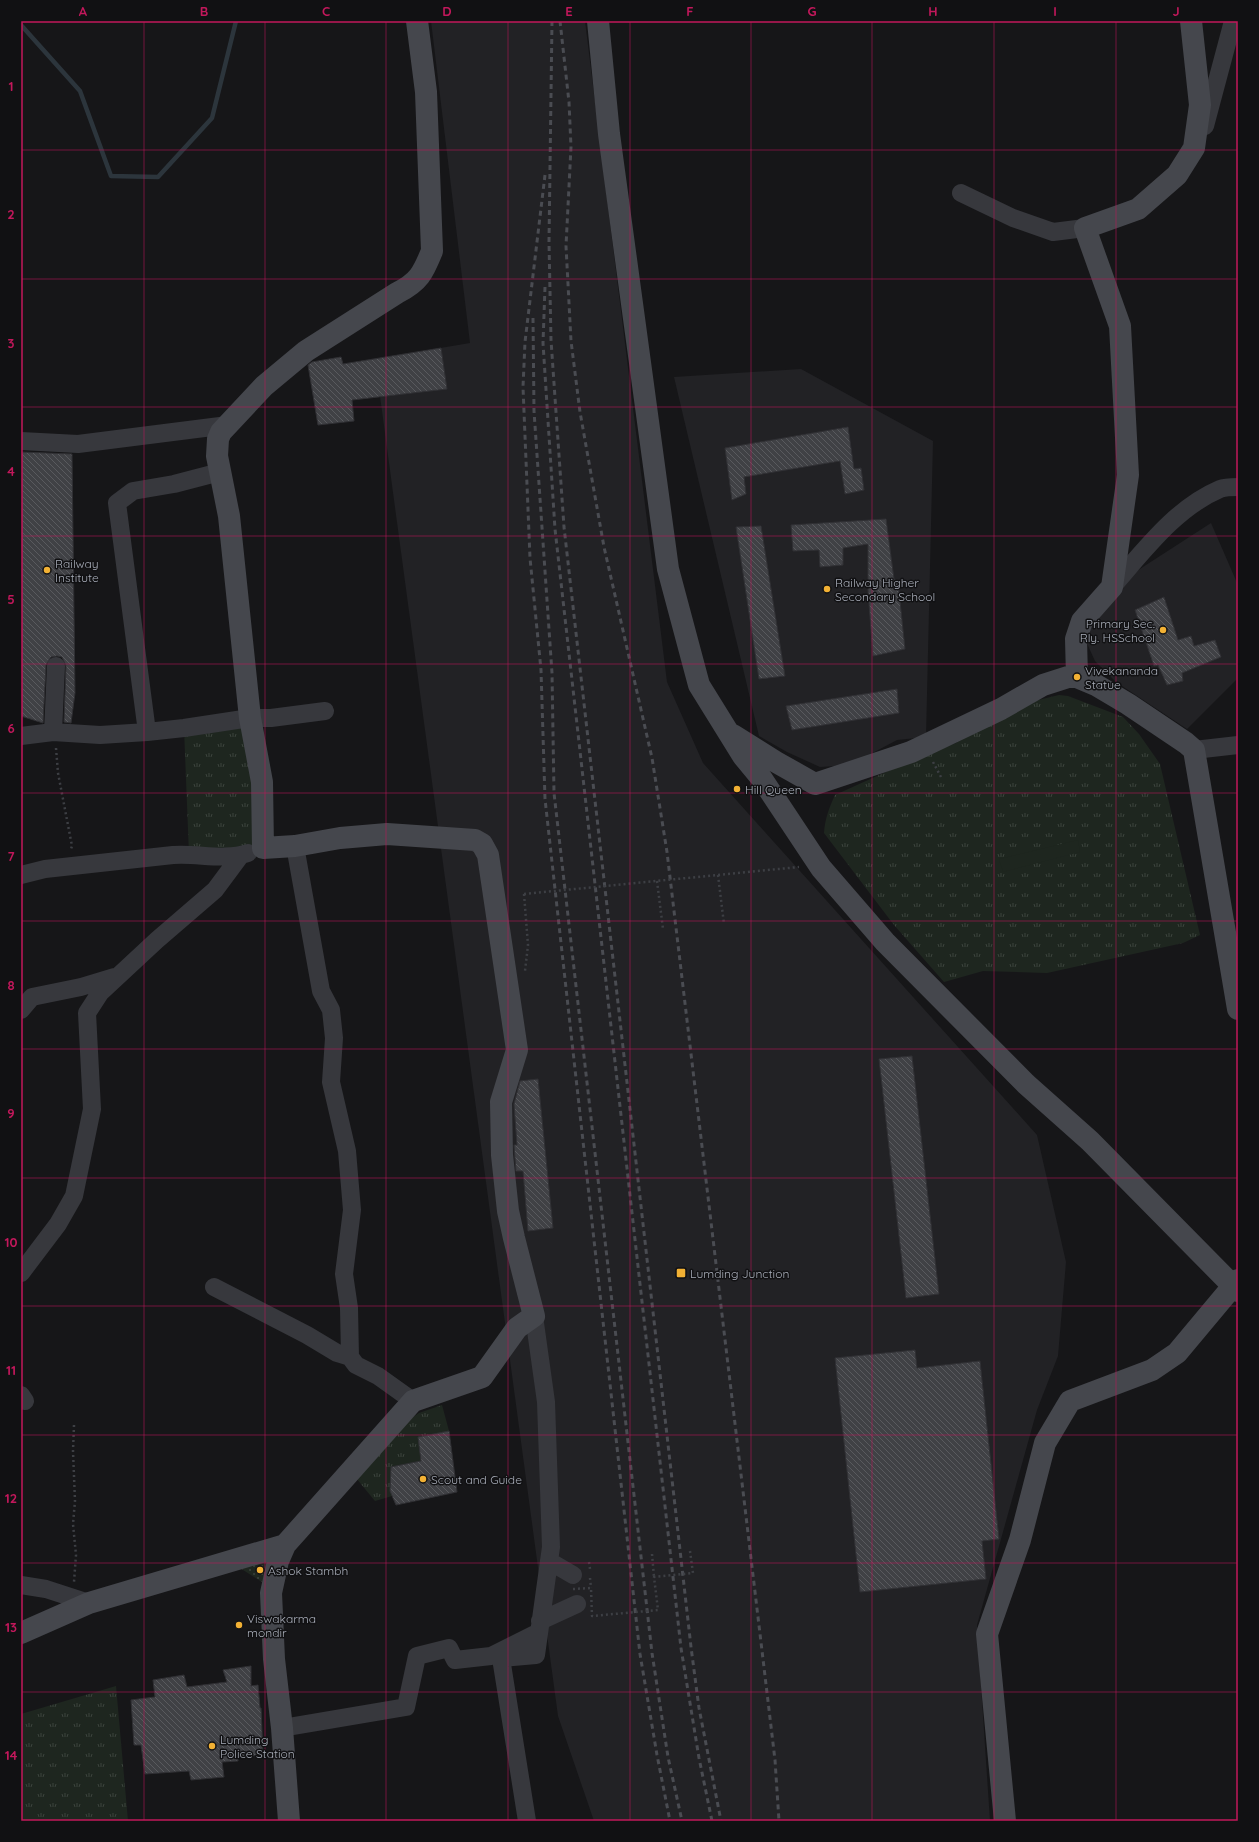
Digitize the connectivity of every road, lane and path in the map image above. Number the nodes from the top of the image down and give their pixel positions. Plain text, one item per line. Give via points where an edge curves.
1 (416, 21) edge
2 (598, 21) edge
3 (1191, 21) edge
4 (1232, 21) edge
5 (1196, 131) junction
6 (961, 193) dead end
7 (1085, 228) junction
8 (228, 424) junction
9 (21, 441) edge
10 (220, 472) junction
11 (1238, 487) edge
12 (1112, 587) junction
13 (56, 666) dead end
14 (1077, 677) junction
15 (325, 711) dead end
16 (250, 718) junction
17 (727, 731) junction
18 (53, 732) junction
19 (147, 732) junction
20 (21, 736) edge
21 (1238, 745) edge
22 (1194, 750) junction
23 (295, 846) junction
24 (263, 848) junction
25 (241, 855) junction
26 (799, 866) dead end
27 (61, 867) junction
28 (21, 875) edge
29 (718, 875) junction
30 (657, 880) junction
31 (724, 924) dead end
32 (663, 929) dead end
33 (1231, 929) edge
34 (528, 945) dead end
35 (119, 976) junction
36 (1238, 1009) edge
37 (21, 1010) edge
38 (21, 1273) edge
39 (1236, 1285) edge
40 (214, 1287) dead end
41 (534, 1316) junction
42 (350, 1357) junction
43 (413, 1402) junction
44 (74, 1425) dead end
45 (285, 1545) junction
46 (690, 1551) dead end
47 (652, 1554) dead end
48 (549, 1561) junction
49 (654, 1577) junction
50 (21, 1585) edge
51 (574, 1589) junction
52 (81, 1600) junction
53 (540, 1626) junction
54 (21, 1633) edge
55 (280, 1740) junction
56 (289, 1821) edge
57 (527, 1821) edge
58 (1005, 1821) edge

1 - 8 main road via 426,92 432,250 425,269 412,285 306,351 264,386
2 - 17 main road via 609,134 668,569 699,685
3 - 5 main road via 1200,105
4 - 5 street via 1205,126
5 - 7 main road via 1194,148 1177,175 1138,209
6 - 7 street via 1013,218 1053,232
7 - 12 main road via 1120,326 1128,475
8 - 9 street via 78,444
8 - 10 main road via 218,439 217,456
10 - 16 main road via 229,516
10 - 19 street via 133,491 117,503
11 - 12 street via 1221,488 1194,504 1160,534
12 - 14 main road via 1082,621 1076,639
13 - 18 street
14 - 17 main road via 1068,677 1043,685 911,752 815,784
14 - 22 main road via 1128,704
15 - 16 street
16 - 19 street
16 - 24 main road via 262,782
17 - 39 main road via 742,756 762,778 821,868 885,942 1026,1084 1090,1140
18 - 19 street via 100,735
18 - 20 street
18 - 27 path via 72,846
21 - 22 street
22 - 33 main road
23 - 24 main road
23 - 41 main road via 340,838 387,834 475,840 482,844 488,855 517,1050 501,1102 502,1155 508,1211
23 - 42 street via 321,991 331,1010 334,1038 331,1082 347,1150 352,1210 344,1274 349,1308
24 - 25 street
25 - 27 street via 235,857 189,854
25 - 35 street via 215,890
26 - 29 path, bridge
27 - 28 street
29 - 30 path, bridge
29 - 31 path
30 - 32 path
30 - 34 path, bridge via 524,894
33 - 36 main road
35 - 37 street via 32,997
35 - 38 street via 100,993 87,1014 92,1109 74,1196 58,1224
39 - 58 main road via 1178,1353 1152,1370 1070,1401 1044,1443 1020,1540 987,1634
40 - 42 street via 332,1350
41 - 43 main road via 518,1328 482,1377
41 - 48 street via 546,1402 551,1547
42 - 43 street via 356,1365 378,1376
43 - 45 main road
44 - 52 path via 73,1524
45 - 52 main road
45 - 55 main road via 271,1593
46 - 49 path, bridge via 693,1573
47 - 49 path
48 - 51 street
48 - 53 street
49 - 51 path, bridge via 658,1610 592,1616 590,1588
50 - 52 street via 46,1589
51 - 53 street
52 - 54 main road
53 - 55 street via 491,1656 455,1660 449,1648 417,1656 406,1707
53 - 57 street via 536,1655 501,1658
55 - 56 main road

